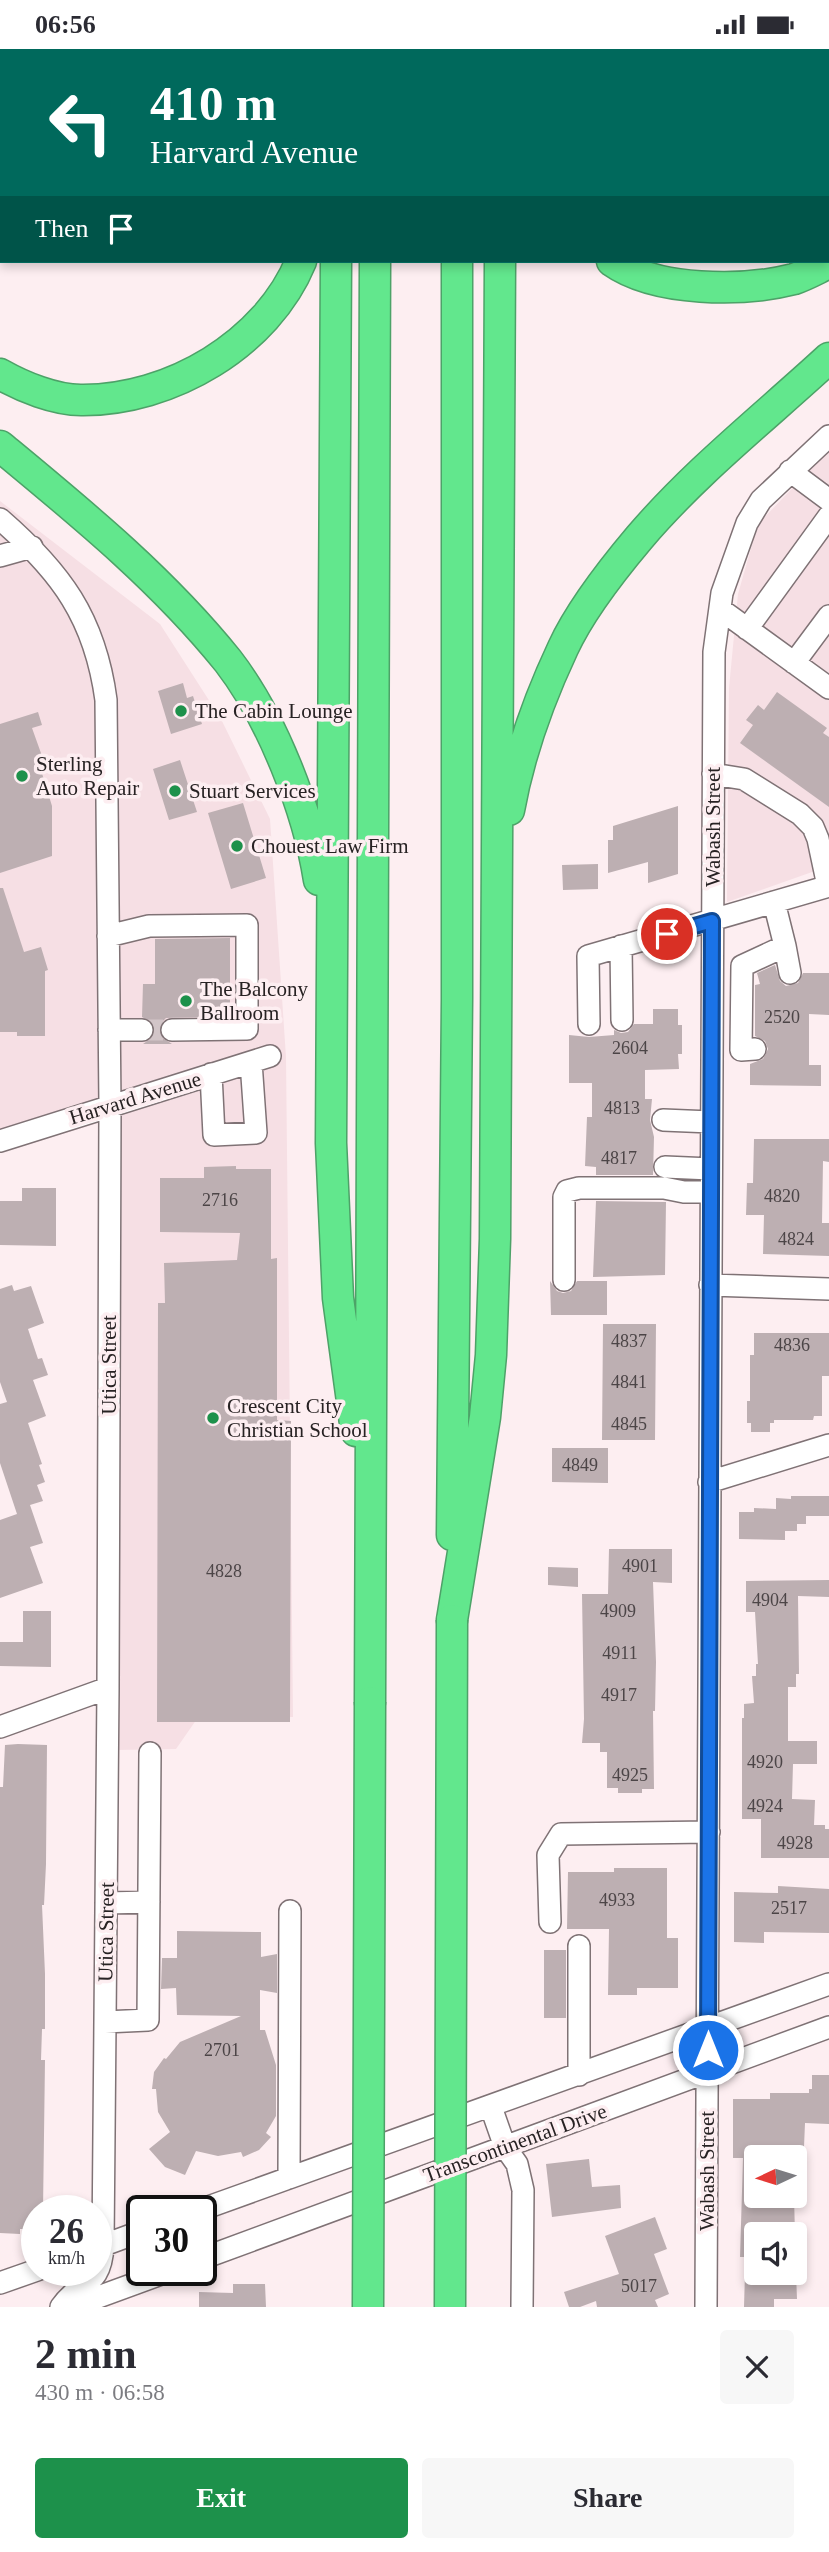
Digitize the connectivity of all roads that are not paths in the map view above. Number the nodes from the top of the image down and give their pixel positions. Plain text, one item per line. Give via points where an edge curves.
1 (300, 263) edge
2 (336, 263) edge
3 (374, 263) edge
4 (457, 263) edge
5 (500, 263) edge
6 (616, 263) edge
7 (829, 263) edge
8 (829, 358) edge
9 (0, 374) edge
10 (829, 436) edge
11 (0, 446) edge
12 (790, 471) junction
13 (829, 500) edge
14 (829, 516) edge
15 (0, 519) edge
16 (32, 547) junction
17 (0, 556) edge
18 (720, 609) junction
19 (829, 616) edge
20 (747, 629) junction
21 (794, 663) junction
22 (829, 688) edge
23 (713, 774) junction
24 (829, 886) edge
25 (774, 902) junction
26 (497, 908) junction
27 (712, 921) junction
28 (108, 936) junction
29 (621, 946) junction
30 (785, 946) junction
31 (790, 973) dead end
32 (621, 1020) dead end
33 (589, 1024) dead end
34 (330, 1027) junction
35 (109, 1030) junction
36 (142, 1030) tunnel mouth
37 (172, 1030) tunnel mouth
38 (755, 1049) dead end
39 (211, 1074) junction
40 (110, 1106) junction
41 (663, 1120) dead end
42 (711, 1122) junction
43 (0, 1141) edge
44 (665, 1167) dead end
45 (711, 1169) junction
46 (711, 1192) junction
47 (564, 1280) dead end
48 (710, 1286) junction
49 (829, 1289) edge
50 (829, 1445) edge
51 (709, 1482) junction
52 (370, 1527) junction
53 (452, 1620) junction
54 (108, 1688) junction
55 (0, 1727) edge
56 (150, 1753) dead end
57 (709, 1832) junction
58 (149, 1902) junction
59 (106, 1903) junction
60 (290, 1911) dead end
61 (550, 1922) dead end
62 (579, 1946) dead end
63 (829, 1984) edge
64 (105, 2022) junction
65 (829, 2027) edge
66 (708, 2028) junction
67 (708, 2073) junction
68 (579, 2075) junction
69 (491, 2107) junction
70 (505, 2147) junction
71 (289, 2178) junction
72 (100, 2195) edge
73 (217, 2204) edge
74 (217, 2253) edge
75 (21, 2276) edge
76 (0, 2283) edge
77 (86, 2286) edge
78 (136, 2286) edge
79 (102, 2301) edge
80 (61, 2307) edge
81 (71, 2307) edge
82 (368, 2307) edge
83 (450, 2307) edge
84 (522, 2307) edge
85 (706, 2307) edge

1 - 9 highway via 273,309 237,344 183,379 128,395 80,401
2 - 34 highway
3 - 52 highway
4 - 53 highway
5 - 26 highway
6 - 7 highway via 648,277 688,286 751,285 795,278
8 - 26 highway via 681,493 639,538 563,646 537,712 509,806
10 - 12 street, Wabash Street
11 - 34 highway via 167,591 229,663 260,711 297,795 315,855 327,932
12 - 13 street
12 - 18 street, Wabash Street via 761,500 747,523
14 - 20 street
15 - 16 street, Utica Street
16 - 17 street
16 - 28 street, Utica Street via 79,610 102,666
18 - 20 street
18 - 23 street, Wabash Street via 714,652
19 - 21 street
20 - 21 street
21 - 22 street
23 - 24 street via 744,779 800,814 818,839
23 - 27 street, Wabash Street
24 - 25 street
25 - 27 street
25 - 30 street
26 - 53 highway via 491,1355 477,1476
27 - 29 street
27 - 42 street, Wabash Street
28 - 35 street, Utica Street
28 - 37 street via 149,926 247,925 247,1029
29 - 32 street
29 - 33 street via 588,956
30 - 31 street
30 - 38 street via 742,966 741,1050
34 - 52 highway via 338,1298
35 - 36 street
35 - 40 street, Utica Street
39 - 39 street, Harvard Avenue via 260,1059 256,1133 214,1135
39 - 40 street, Harvard Avenue
40 - 43 street, Harvard Avenue
40 - 54 street, Utica Street
41 - 42 street
42 - 45 street, Wabash Street
44 - 45 street
45 - 46 street, Wabash Street
46 - 47 street via 664,1188 567,1191
46 - 48 street, Wabash Street
48 - 49 street
48 - 51 street, Wabash Street
50 - 51 street
51 - 57 street, Wabash Street
52 - 82 highway, bridge
53 - 83 highway, bridge
54 - 55 street
54 - 59 street, Utica Street
56 - 58 street
57 - 61 street via 561,1834 548,1854
57 - 66 street, Wabash Street
58 - 59 street
58 - 64 street via 148,2021
59 - 64 street, Utica Street
60 - 71 street
62 - 68 street
63 - 66 street, Transcontinental Drive
64 - 72 street, Utica Street
65 - 67 street, Transcontinental Drive
66 - 67 street, Wabash Street
66 - 68 street, Transcontinental Drive
67 - 70 street, Transcontinental Drive
67 - 85 street, Wabash Street
68 - 69 street, Transcontinental Drive
69 - 70 street
69 - 71 street, Transcontinental Drive
70 - 74 street, Transcontinental Drive
70 - 84 street via 517,2164 523,2190
71 - 73 street, Transcontinental Drive
75 - 76 street
77 - 80 street, Utica Street
78 - 79 street
79 - 81 street

